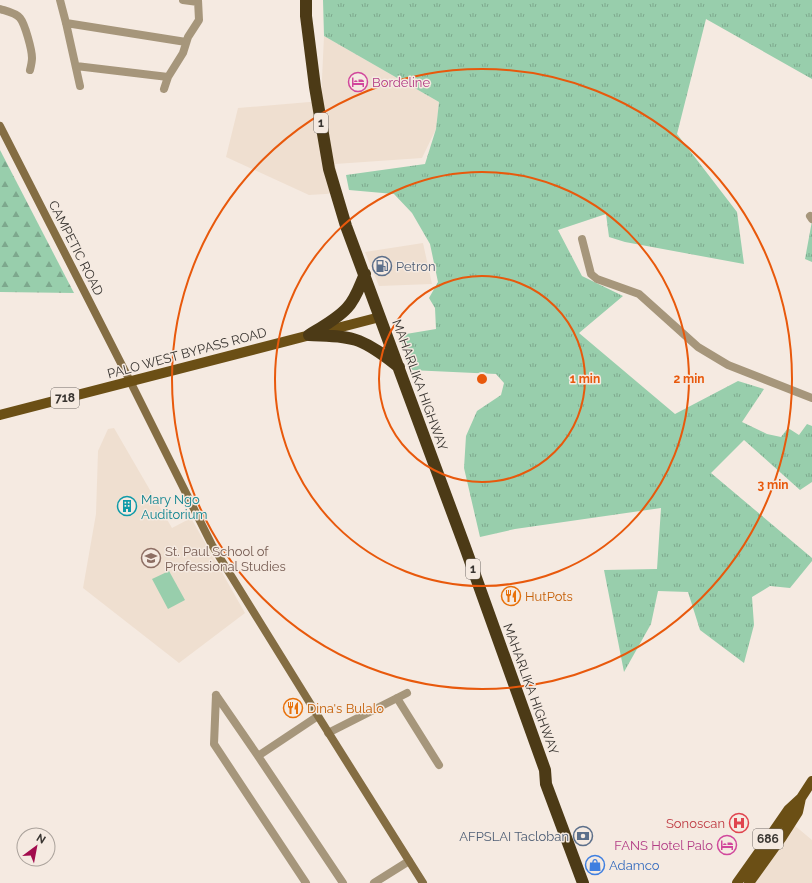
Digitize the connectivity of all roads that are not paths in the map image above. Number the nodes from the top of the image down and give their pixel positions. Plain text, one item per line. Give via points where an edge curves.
1 (60, 0) edge
2 (183, 0) edge
3 (306, 0) edge
4 (198, 1) edge
5 (0, 9) edge
6 (66, 23) junction
7 (186, 42) junction
8 (76, 66) junction
9 (30, 70) dead end
10 (168, 77) junction
11 (80, 86) dead end
12 (164, 89) dead end
13 (0, 126) edge
14 (582, 239) dead end
15 (365, 274) junction
16 (380, 317) junction
17 (309, 335) junction
18 (399, 367) junction
19 (130, 381) junction
20 (812, 398) edge
21 (0, 416) edge
22 (407, 693) dead end
23 (396, 698) junction
24 (318, 716) junction
25 (328, 733) junction
26 (258, 756) junction
27 (439, 765) dead end
28 (545, 770) junction
29 (812, 781) edge
30 (801, 798) junction
31 (409, 860) junction
32 (306, 883) edge
33 (343, 883) edge
34 (374, 883) edge
35 (423, 883) edge
36 (583, 883) edge
37 (589, 883) edge
38 (737, 883) edge
39 (749, 883) edge

1 - 6 street
2 - 4 street
3 - 15 highway, MAHARLIKA HIGHWAY / 1 via 315,87 329,169 346,226
4 - 7 street via 199,20
5 - 9 street via 20,18 24,26 31,52
6 - 7 street
6 - 8 street
7 - 10 street via 183,53
8 - 10 street
8 - 11 street
10 - 12 street
13 - 19 street, CAMPETIC ROAD
14 - 20 street via 591,274 597,280 638,294 698,347 728,365
15 - 16 highway, MAHARLIKA HIGHWAY / 1
15 - 17 highway via 348,308
16 - 17 main road, PALO WEST BYPASS ROAD / 718
16 - 18 highway, MAHARLIKA HIGHWAY / 1
17 - 18 highway via 360,341 378,350
17 - 19 main road, PALO WEST BYPASS ROAD / 718
18 - 28 highway, MAHARLIKA HIGHWAY / 1
19 - 21 main road, PALO WEST BYPASS ROAD / 718
19 - 24 street, CAMPETIC ROAD via 212,545
22 - 23 street
23 - 25 street
23 - 27 street
24 - 25 street, CAMPETIC ROAD
24 - 26 street
25 - 31 street, CAMPETIC ROAD
26 - 32 street via 216,695 214,744
26 - 33 street
28 - 36 highway, MAHARLIKA HIGHWAY / 1 via 546,784
28 - 37 highway, MAHARLIKA HIGHWAY / 1 via 552,782
29 - 30 main road, 686
30 - 38 main road, 686 via 788,810
30 - 39 main road, 686 via 798,812
31 - 34 street
31 - 35 street, CAMPETIC ROAD

